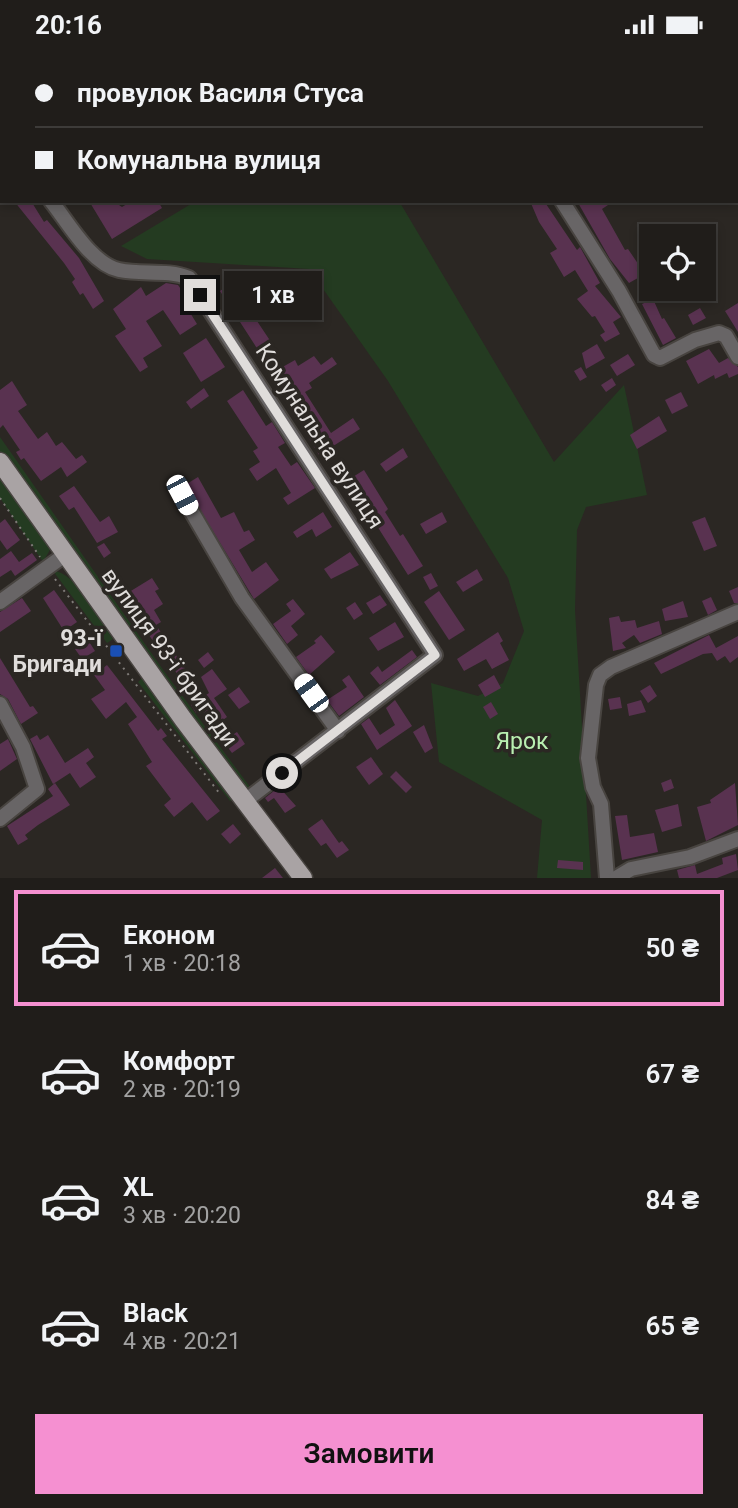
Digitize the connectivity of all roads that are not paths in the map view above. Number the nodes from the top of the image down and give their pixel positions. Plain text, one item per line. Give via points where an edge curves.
1 (53, 203) edge
2 (563, 203) edge
3 (738, 357) edge
4 (0, 462) edge
5 (182, 495) dead end
6 (66, 554) junction
7 (0, 602) edge
8 (738, 612) edge
9 (0, 704) edge
10 (338, 731) junction
11 (245, 801) junction
12 (0, 819) edge
13 (738, 839) edge
14 (303, 878) edge
15 (607, 878) edge
16 (616, 878) edge

1 - 10 street, Комунальна вулиця via 107,265 189,278 435,655
2 - 3 street via 654,355 660,358 719,333
4 - 6 main road, вулиця 93-ї бригади
5 - 10 street via 242,598
6 - 7 street
6 - 11 main road, вулиця 93-ї бригади
8 - 15 street via 604,671 594,692 588,758 601,804
9 - 12 street via 23,747 37,789
10 - 11 street
11 - 14 main road, вулиця 93-ї бригади
13 - 16 street via 690,857 631,869

